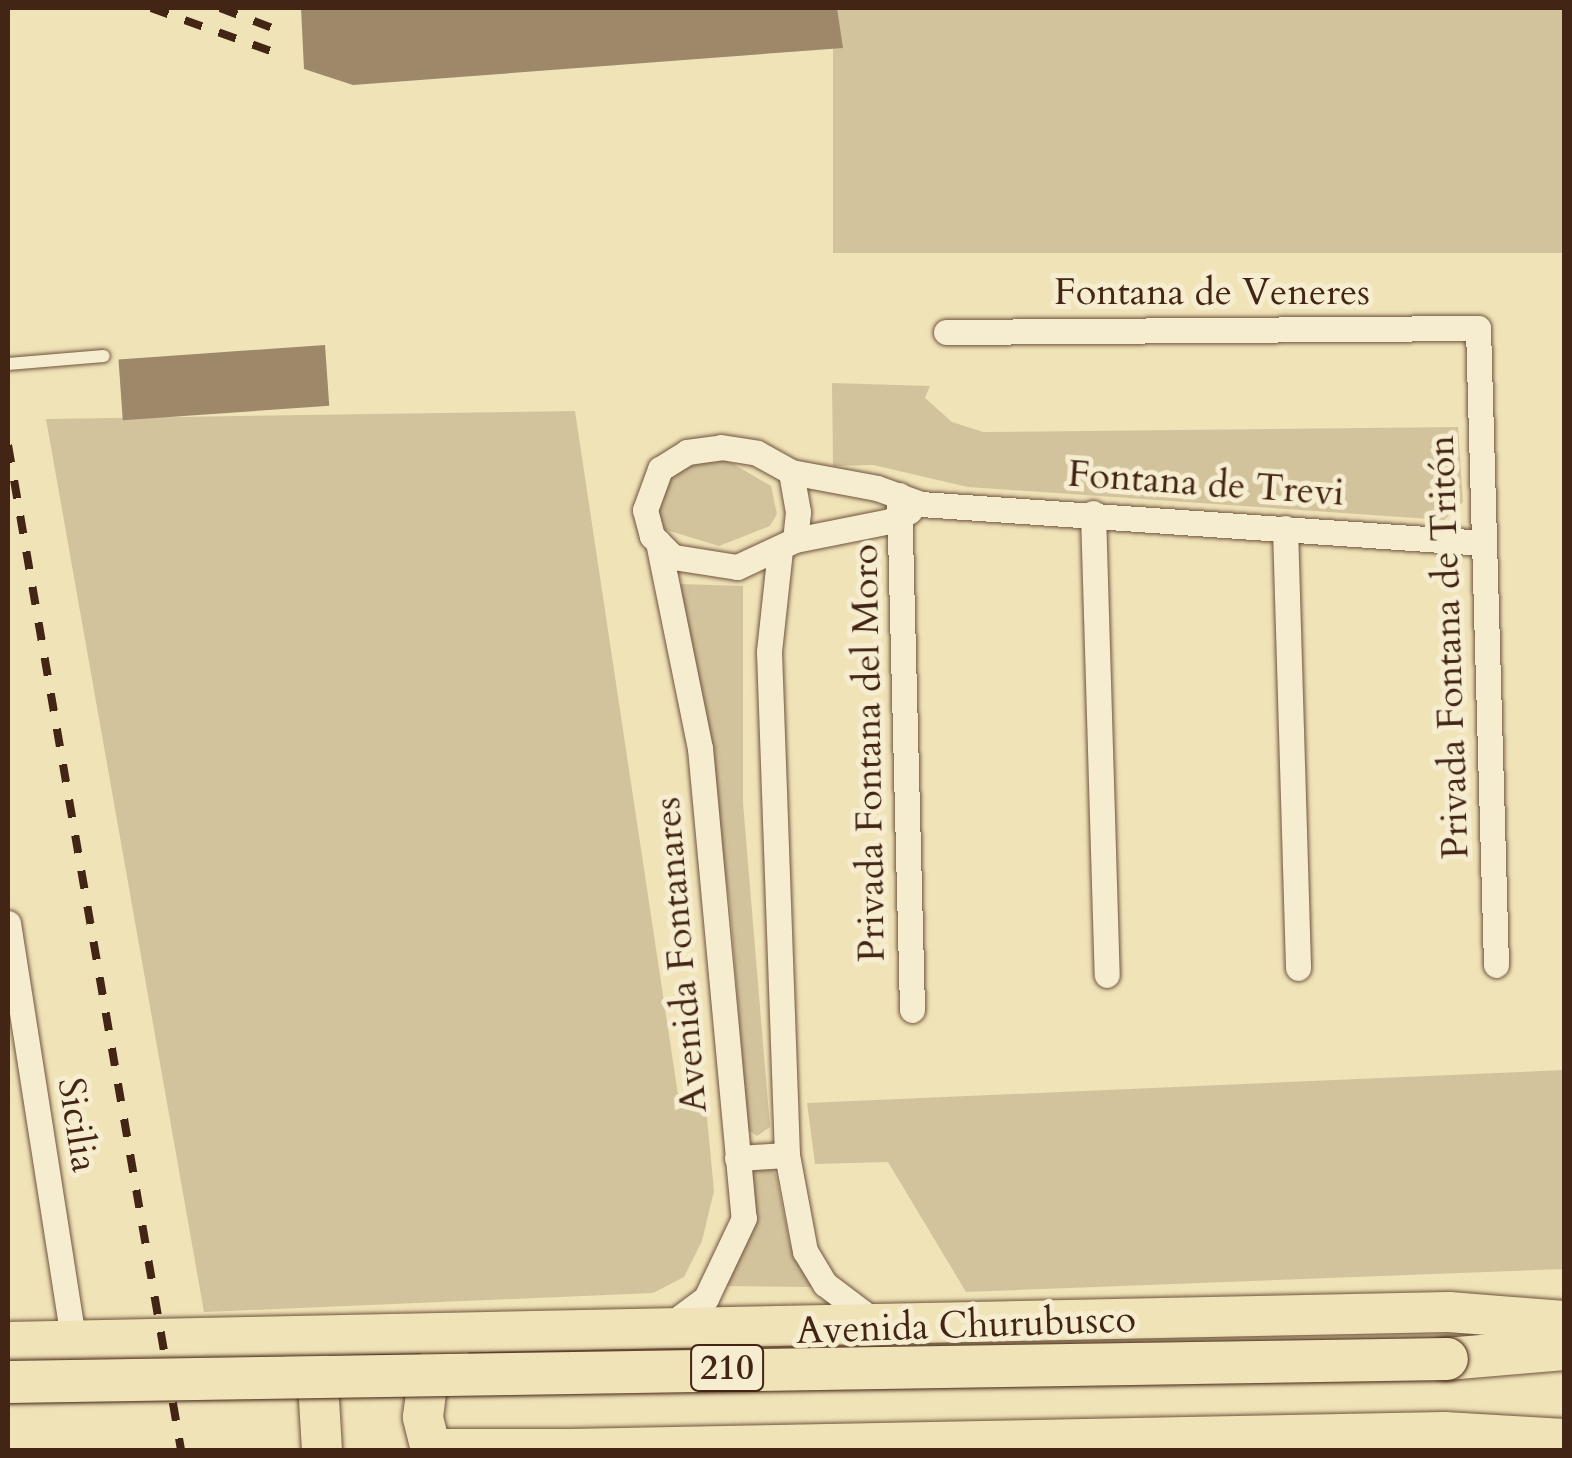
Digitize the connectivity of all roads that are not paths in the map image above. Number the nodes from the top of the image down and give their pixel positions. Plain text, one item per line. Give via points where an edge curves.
1 (1478, 328) joint
2 (946, 332) dead end
3 (104, 356) dead end
4 (8, 364) edge
5 (791, 472) junction
6 (907, 505) junction
7 (1094, 513) junction
8 (1285, 528) junction
9 (658, 542) junction
10 (1484, 543) junction
11 (787, 545) junction
12 (8, 923) edge
13 (1496, 964) dead end
14 (1298, 968) dead end
15 (1107, 975) dead end
16 (912, 1010) dead end
17 (788, 1156) junction
18 (737, 1158) junction
19 (1564, 1322) edge
20 (887, 1329) junction
21 (658, 1333) junction
22 (294, 1334) junction
23 (468, 1334) junction
24 (41, 1341) edge
25 (1564, 1349) edge
26 (8, 1380) edge
27 (1564, 1440) edge
28 (322, 1450) edge
29 (431, 1450) edge
30 (441, 1450) edge
31 (568, 1450) edge

1 - 2 street, Fontana de Veneres
1 - 10 street, Privada Fontana de Tritón
3 - 4 lane
5 - 6 street
5 - 9 street via 757,454 721,447 687,452 660,469 649,486 645,510
5 - 11 street via 798,512
6 - 7 street, Fontana de Trevi
6 - 11 street
6 - 16 street, Privada Fontana del Moro
7 - 8 street, Fontana de Trevi
7 - 15 street
8 - 10 street, Fontana de Trevi
8 - 14 street
9 - 11 street via 673,556 737,566
9 - 18 street, Avenida Fontanares via 700,748
10 - 13 street, Privada Fontana de Tritón
11 - 17 street via 769,652
12 - 24 street, Sicilia
17 - 18 street
17 - 20 street via 805,1251 826,1284
18 - 21 street, Avenida Fontanares via 744,1218 730,1259 706,1298
19 - 20 main road, Avenida Churubusco via 1449,1312
20 - 21 main road, Avenida Churubusco
21 - 23 main road, Avenida Churubusco
22 - 23 main road, Avenida Churubusco
22 - 24 main road, Avenida Churubusco
22 - 28 main road via 318,1383
23 - 29 main road via 444,1352 428,1378 423,1417
24 - 26 main road
25 - 26 highway, Avenida Churubusco / 210, bridge via 1446,1359
27 - 31 highway, 210 via 1313,1435
30 - 31 highway, 210

